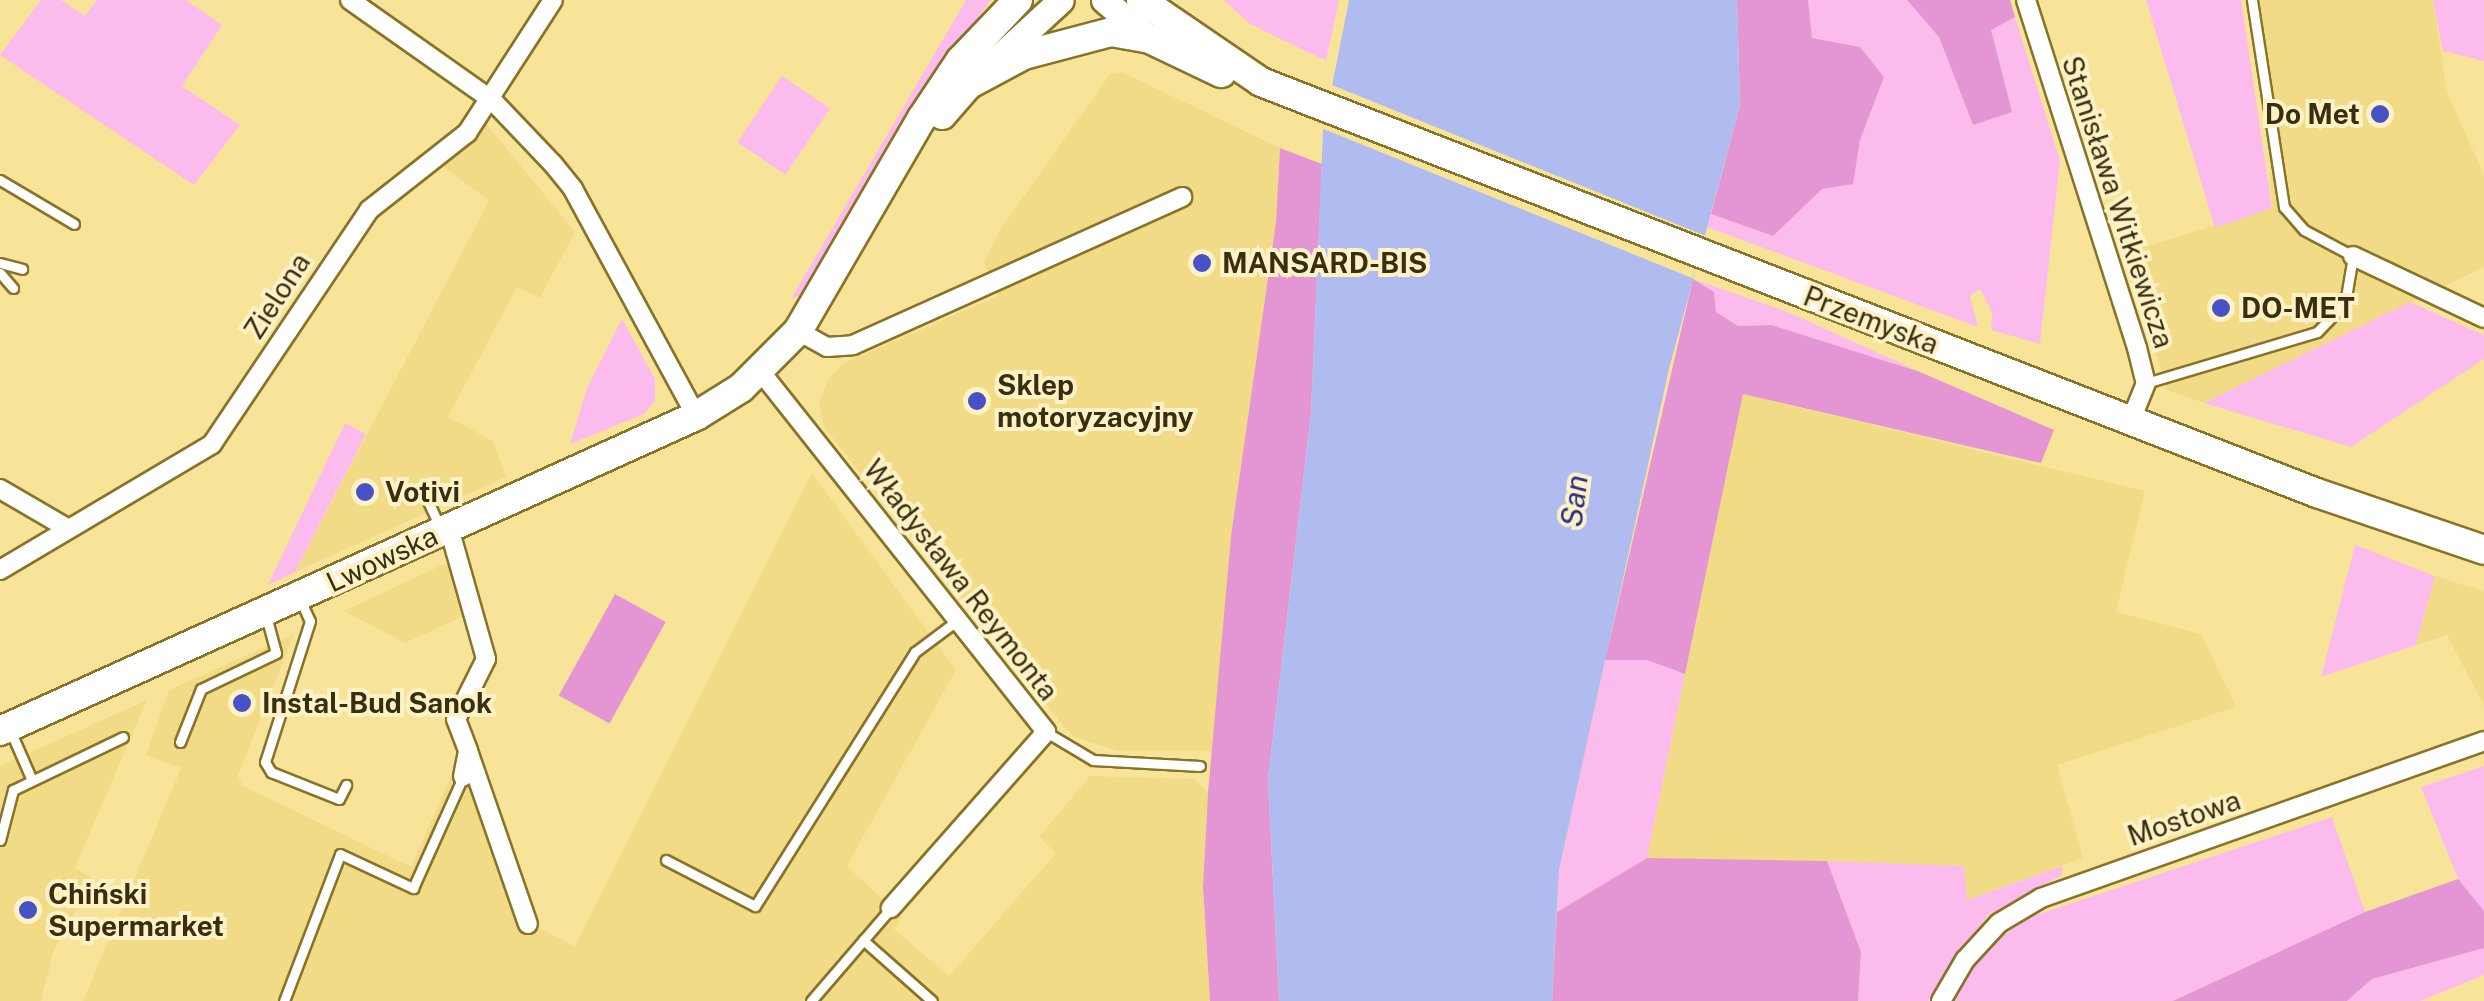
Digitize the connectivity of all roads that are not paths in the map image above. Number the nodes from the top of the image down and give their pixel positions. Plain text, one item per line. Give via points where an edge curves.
1 (350, 0) edge
2 (553, 0) edge
3 (1018, 0) edge
4 (1061, 0) edge
5 (1104, 0) edge
6 (1140, 0) edge
7 (2026, 0) edge
8 (2252, 0) edge
9 (1150, 39) junction
10 (968, 85) junction
11 (1270, 86) junction
12 (487, 105) junction
13 (891, 174) junction
14 (0, 180) edge
15 (1182, 197) dead end
16 (74, 224) dead end
17 (2353, 256) junction
18 (0, 263) edge
19 (22, 269) dead end
20 (0, 274) edge
21 (12, 288) dead end
22 (2484, 318) edge
23 (798, 331) junction
24 (761, 372) junction
25 (2146, 384) junction
26 (696, 416) junction
27 (2131, 420) junction
28 (0, 489) edge
29 (426, 498) dead end
30 (66, 528) junction
31 (446, 530) junction
32 (2484, 550) edge
33 (0, 570) edge
34 (299, 597) junction
35 (265, 612) junction
36 (958, 620) junction
37 (4, 729) edge
38 (1046, 732) junction
39 (124, 737) dead end
40 (2484, 741) edge
41 (180, 742) dead end
42 (468, 750) junction
43 (1200, 766) dead end
44 (463, 777) joint
45 (31, 778) junction
46 (346, 785) dead end
47 (0, 840) edge
48 (666, 860) dead end
49 (891, 908) joint
50 (528, 924) dead end
51 (864, 940) junction
52 (284, 1001) edge
53 (811, 1001) edge
54 (932, 1001) edge
55 (1941, 1001) edge

1 - 12 street
2 - 12 street, Zielona
3 - 13 main road, Lwowska via 960,61
4 - 10 main road, Lwowska
5 - 9 main road, Przemyska
6 - 11 main road, Przemyska
7 - 25 street, Stanisława Witkiewicza
8 - 17 lane via 2284,208 2304,230
9 - 10 main road, Lwowska via 1111,32 1067,42
9 - 11 main road, Przemyska via 1226,75
10 - 13 main road, Lwowska
11 - 27 main road, Przemyska
12 - 26 street via 573,188
12 - 30 street, Zielona via 467,133 369,210 212,444
13 - 23 main road, Lwowska
14 - 16 lane
15 - 23 street via 853,345 827,348
17 - 22 street
17 - 25 lane via 2346,303 2317,332
18 - 19 lane
20 - 21 lane
23 - 24 main road, Lwowska
24 - 26 main road, Lwowska
24 - 36 street, Władysława Reymonta
25 - 27 street, Stanisława Witkiewicza
26 - 31 main road, Lwowska
27 - 32 main road, Przemyska
28 - 30 street
29 - 31 lane
30 - 33 street, Zielona
31 - 34 main road, Lwowska
31 - 42 street via 486,659 456,719
34 - 35 main road, Lwowska
34 - 46 lane via 310,621 265,762 271,772 339,799
35 - 37 main road, Lwowska
35 - 41 lane via 276,652 201,689
36 - 38 street, Władysława Reymonta
36 - 48 lane via 915,652 755,906
37 - 45 lane
38 - 43 lane via 1093,760
38 - 49 street, Władysława Reymonta
39 - 45 lane
40 - 55 street, Mostowa via 2040,898 1999,923 1964,960
42 - 44 street
42 - 50 street
44 - 52 lane via 413,888 340,854
45 - 47 lane via 13,790
49 - 51 lane
51 - 53 lane
51 - 54 lane

